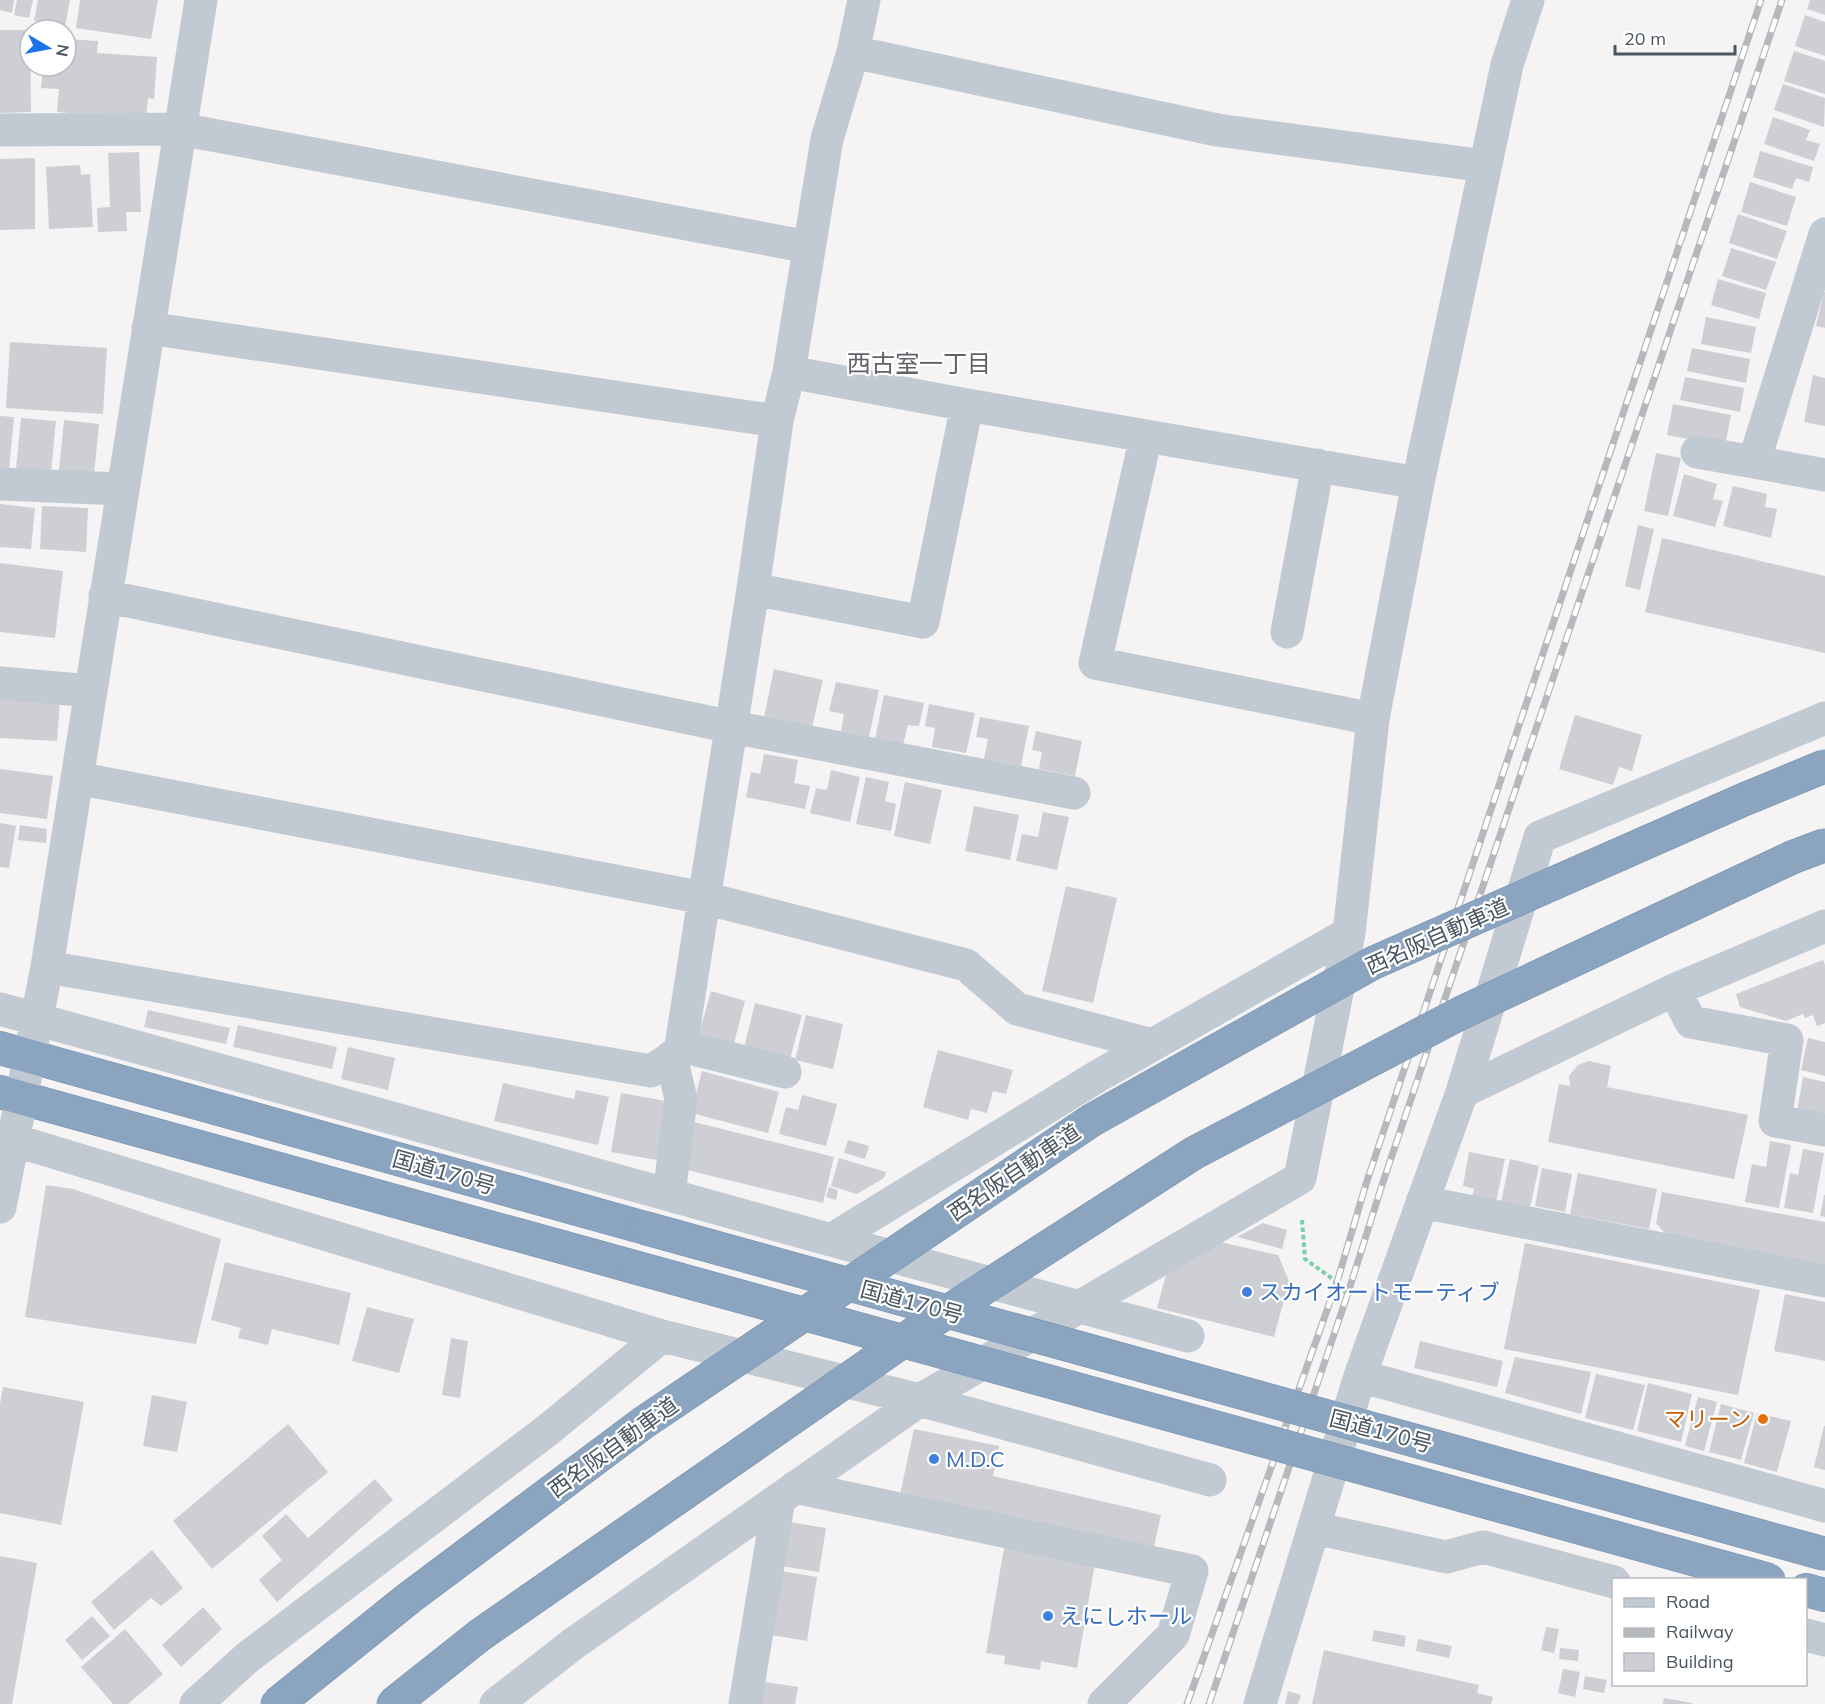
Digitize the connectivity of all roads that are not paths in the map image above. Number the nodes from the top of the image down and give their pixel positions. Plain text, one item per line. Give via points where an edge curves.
1 (201, 0) edge
2 (864, 0) edge
3 (1528, 0) edge
4 (853, 52) junction
5 (180, 129) junction
6 (0, 130) edge
7 (1485, 166) junction
8 (1825, 234) edge
9 (809, 247) junction
10 (148, 328) junction
11 (789, 372) junction
12 (967, 405) junction
13 (777, 421) junction
14 (1146, 436) junction
15 (1697, 452) dead end
16 (1754, 462) junction
17 (1318, 465) junction
18 (1825, 475) edge
19 (1418, 483) junction
20 (0, 484) edge
21 (122, 489) junction
22 (753, 589) junction
23 (105, 596) junction
24 (1287, 632) dead end
25 (0, 683) edge
26 (91, 692) junction
27 (1373, 718) junction
28 (1825, 718) edge
29 (732, 727) junction
30 (1825, 766) edge
31 (77, 778) junction
32 (1074, 792) dead end
33 (1825, 845) edge
34 (704, 898) junction
35 (1825, 926) edge
36 (1349, 933) junction
37 (47, 968) junction
38 (1674, 990) junction
39 (0, 1009) edge
40 (36, 1019) junction
41 (1152, 1045) junction
42 (15, 1052) edge
43 (676, 1052) junction
44 (785, 1072) dead end
45 (1462, 1092) junction
46 (10, 1095) edge
47 (1825, 1130) edge
48 (6, 1138) edge
49 (669, 1195) junction
50 (1422, 1202) junction
51 (0, 1207) edge
52 (831, 1240) junction
53 (1825, 1281) edge
54 (1079, 1307) junction
55 (662, 1336) junction
56 (1188, 1336) dead end
57 (1365, 1363) junction
58 (920, 1400) junction
59 (1210, 1480) dead end
60 (787, 1493) junction
61 (1825, 1506) edge
62 (1314, 1528) junction
63 (1825, 1554) edge
64 (1762, 1578) edge
65 (1612, 1581) edge
66 (1807, 1590) edge
67 (1825, 1595) edge
68 (1807, 1635) edge
69 (1825, 1640) edge
70 (196, 1704) edge
71 (277, 1704) edge
72 (393, 1704) edge
73 (496, 1704) edge
74 (745, 1704) edge
75 (1104, 1704) edge
76 (1260, 1704) edge

1 - 5 street
2 - 4 street
3 - 7 street via 1507,65
4 - 7 street via 1216,130
4 - 9 street via 827,139
5 - 6 street
5 - 9 street
5 - 10 street
7 - 19 street
8 - 16 street
9 - 11 street
10 - 13 street
10 - 21 street
11 - 12 street
11 - 13 street
12 - 14 street
12 - 22 street via 923,622
13 - 22 street
14 - 17 street
14 - 27 street via 1095,663
15 - 16 street
16 - 18 street
17 - 19 street
17 - 24 street
19 - 27 street
20 - 21 street
21 - 23 street
22 - 29 street
23 - 26 street
23 - 29 street
25 - 26 street
26 - 31 street
27 - 36 street
28 - 45 street via 1540,837
29 - 32 street
29 - 34 street
30 - 71 highway, 西名阪自動車道, bridge via 1373,963 1092,1120 644,1423 409,1598
31 - 34 street
31 - 37 street
33 - 72 highway, bridge via 1461,1013 1194,1153 909,1337 480,1635
34 - 41 street via 966,965 1017,1009
34 - 43 street
35 - 38 street
36 - 41 street
36 - 54 street via 1299,1178
37 - 40 street
37 - 43 street via 651,1071
38 - 45 street
38 - 47 street via 1691,1022 1787,1040 1775,1121
39 - 40 street
40 - 42 street
40 - 49 street
41 - 52 street
42 - 46 street
42 - 63 highway, 国道170号, bridge
43 - 44 street
43 - 49 street via 681,1100
45 - 50 street
46 - 48 street
46 - 64 highway, 国道170号, bridge
48 - 51 street
48 - 55 street
49 - 52 street
50 - 53 street
50 - 57 street
52 - 54 street
54 - 56 street
54 - 58 street
55 - 58 street
55 - 70 street via 549,1429 248,1657
57 - 61 street
57 - 62 street
58 - 59 street
58 - 60 street
60 - 73 street via 573,1644
60 - 74 street
60 - 75 street via 1192,1571 1173,1635
62 - 65 street via 1446,1557 1483,1546
62 - 76 street
66 - 67 highway
68 - 69 street

